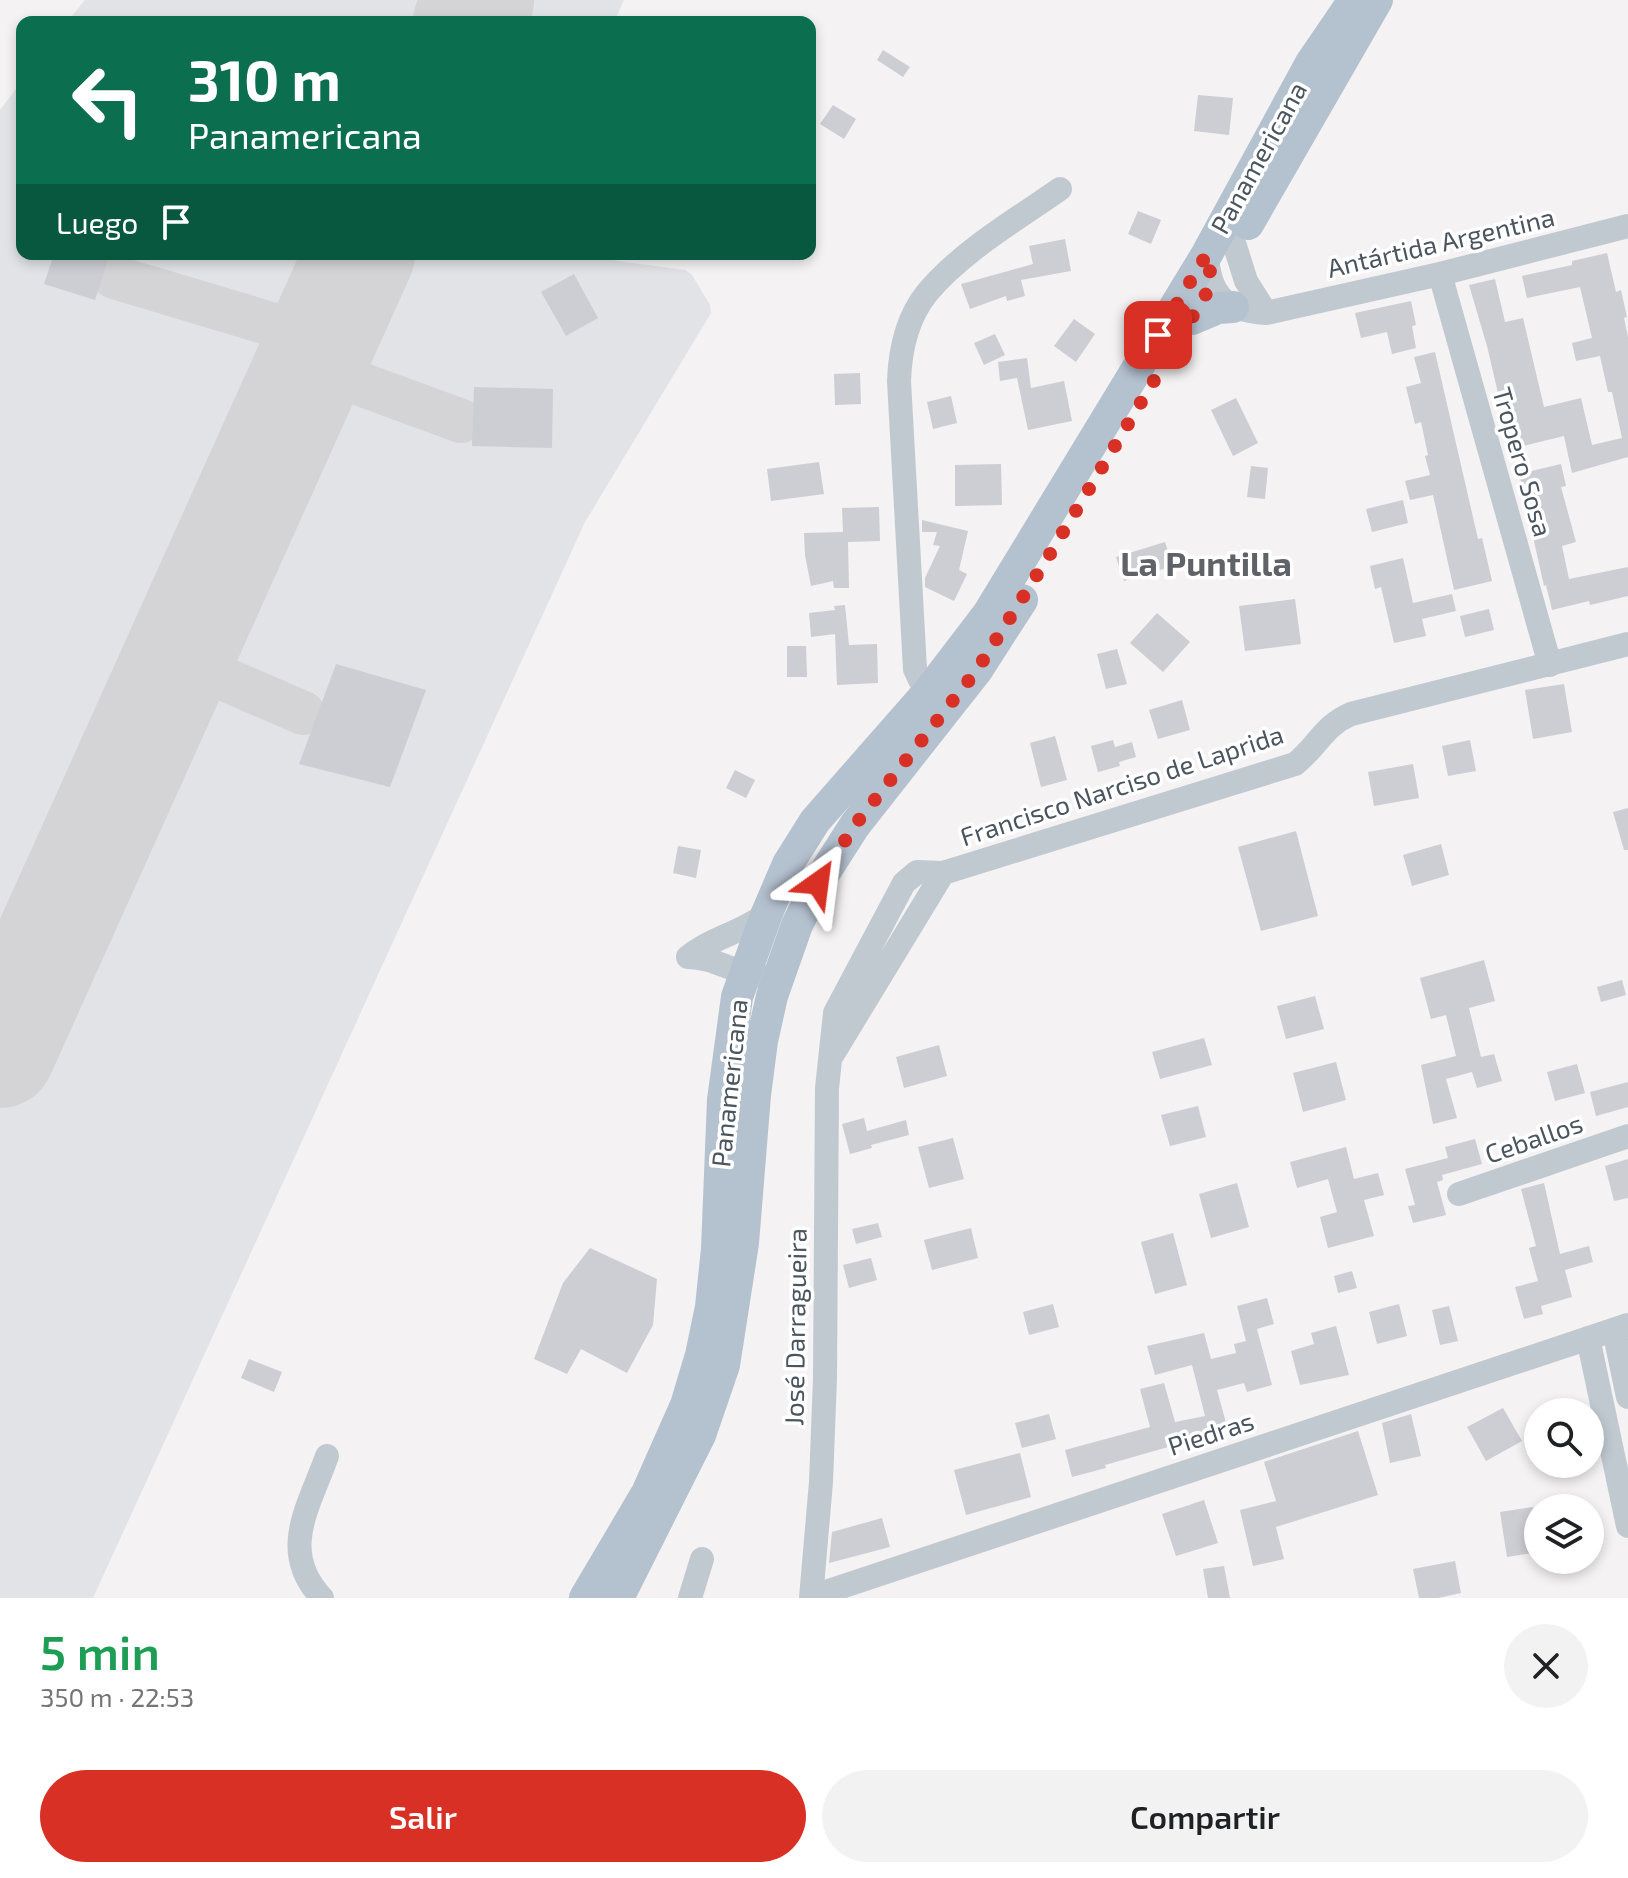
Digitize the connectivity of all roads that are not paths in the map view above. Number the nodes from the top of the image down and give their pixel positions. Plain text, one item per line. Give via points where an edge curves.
1 (1354, 0) edge
2 (1377, 0) edge
3 (1060, 189) dead end
4 (1628, 226) edge
5 (1222, 273) junction
6 (1440, 274) junction
7 (1266, 313) junction
8 (1628, 644) edge
9 (1550, 665) junction
10 (930, 690) junction
11 (943, 873) joint
12 (767, 913) junction
13 (744, 973) junction
14 (779, 975) junction
15 (1628, 1136) edge
16 (1459, 1194) dead end
17 (1621, 1327) edge
18 (1588, 1338) junction
19 (1628, 1397) edge
20 (327, 1456) dead end
21 (1628, 1526) edge
22 (702, 1559) dead end
23 (811, 1597) edge
24 (322, 1598) edge
25 (585, 1598) edge
26 (618, 1598) edge
27 (690, 1598) edge

1 - 5 main road, Panamericana via 1311,63
2 - 5 main road, Panamericana
3 - 10 street via 993,236 926,294 900,357 915,669
4 - 6 street, Antártida Argentina
5 - 7 street via 1246,281
5 - 7 street, Antártida Argentina via 1245,312
5 - 10 main road, Panamericana
5 - 14 main road, Panamericana via 1218,308 1192,319 977,670 836,853 797,925
6 - 7 street, Antártida Argentina
6 - 9 street, Tropero Sosa
8 - 9 street, Francisco Narciso de Laprida
9 - 11 street, Francisco Narciso de Laprida via 1351,714 1324,730 1295,764
10 - 12 main road, Panamericana via 815,821 788,864
11 - 23 street, José Darragueira via 917,872 904,883 832,1025 825,1378
12 - 13 main road, Panamericana
12 - 13 street via 752,926 688,957 717,961
13 - 14 street
13 - 25 main road, Panamericana via 729,1047 717,1249 701,1355 686,1405 647,1493
14 - 26 main road, Panamericana via 762,1041 743,1243 724,1365 700,1435
15 - 16 street, Ceballos
17 - 18 street, Piedras
17 - 19 street
18 - 21 street
18 - 23 street, Piedras
20 - 24 street via 297,1549 305,1574
22 - 27 street

